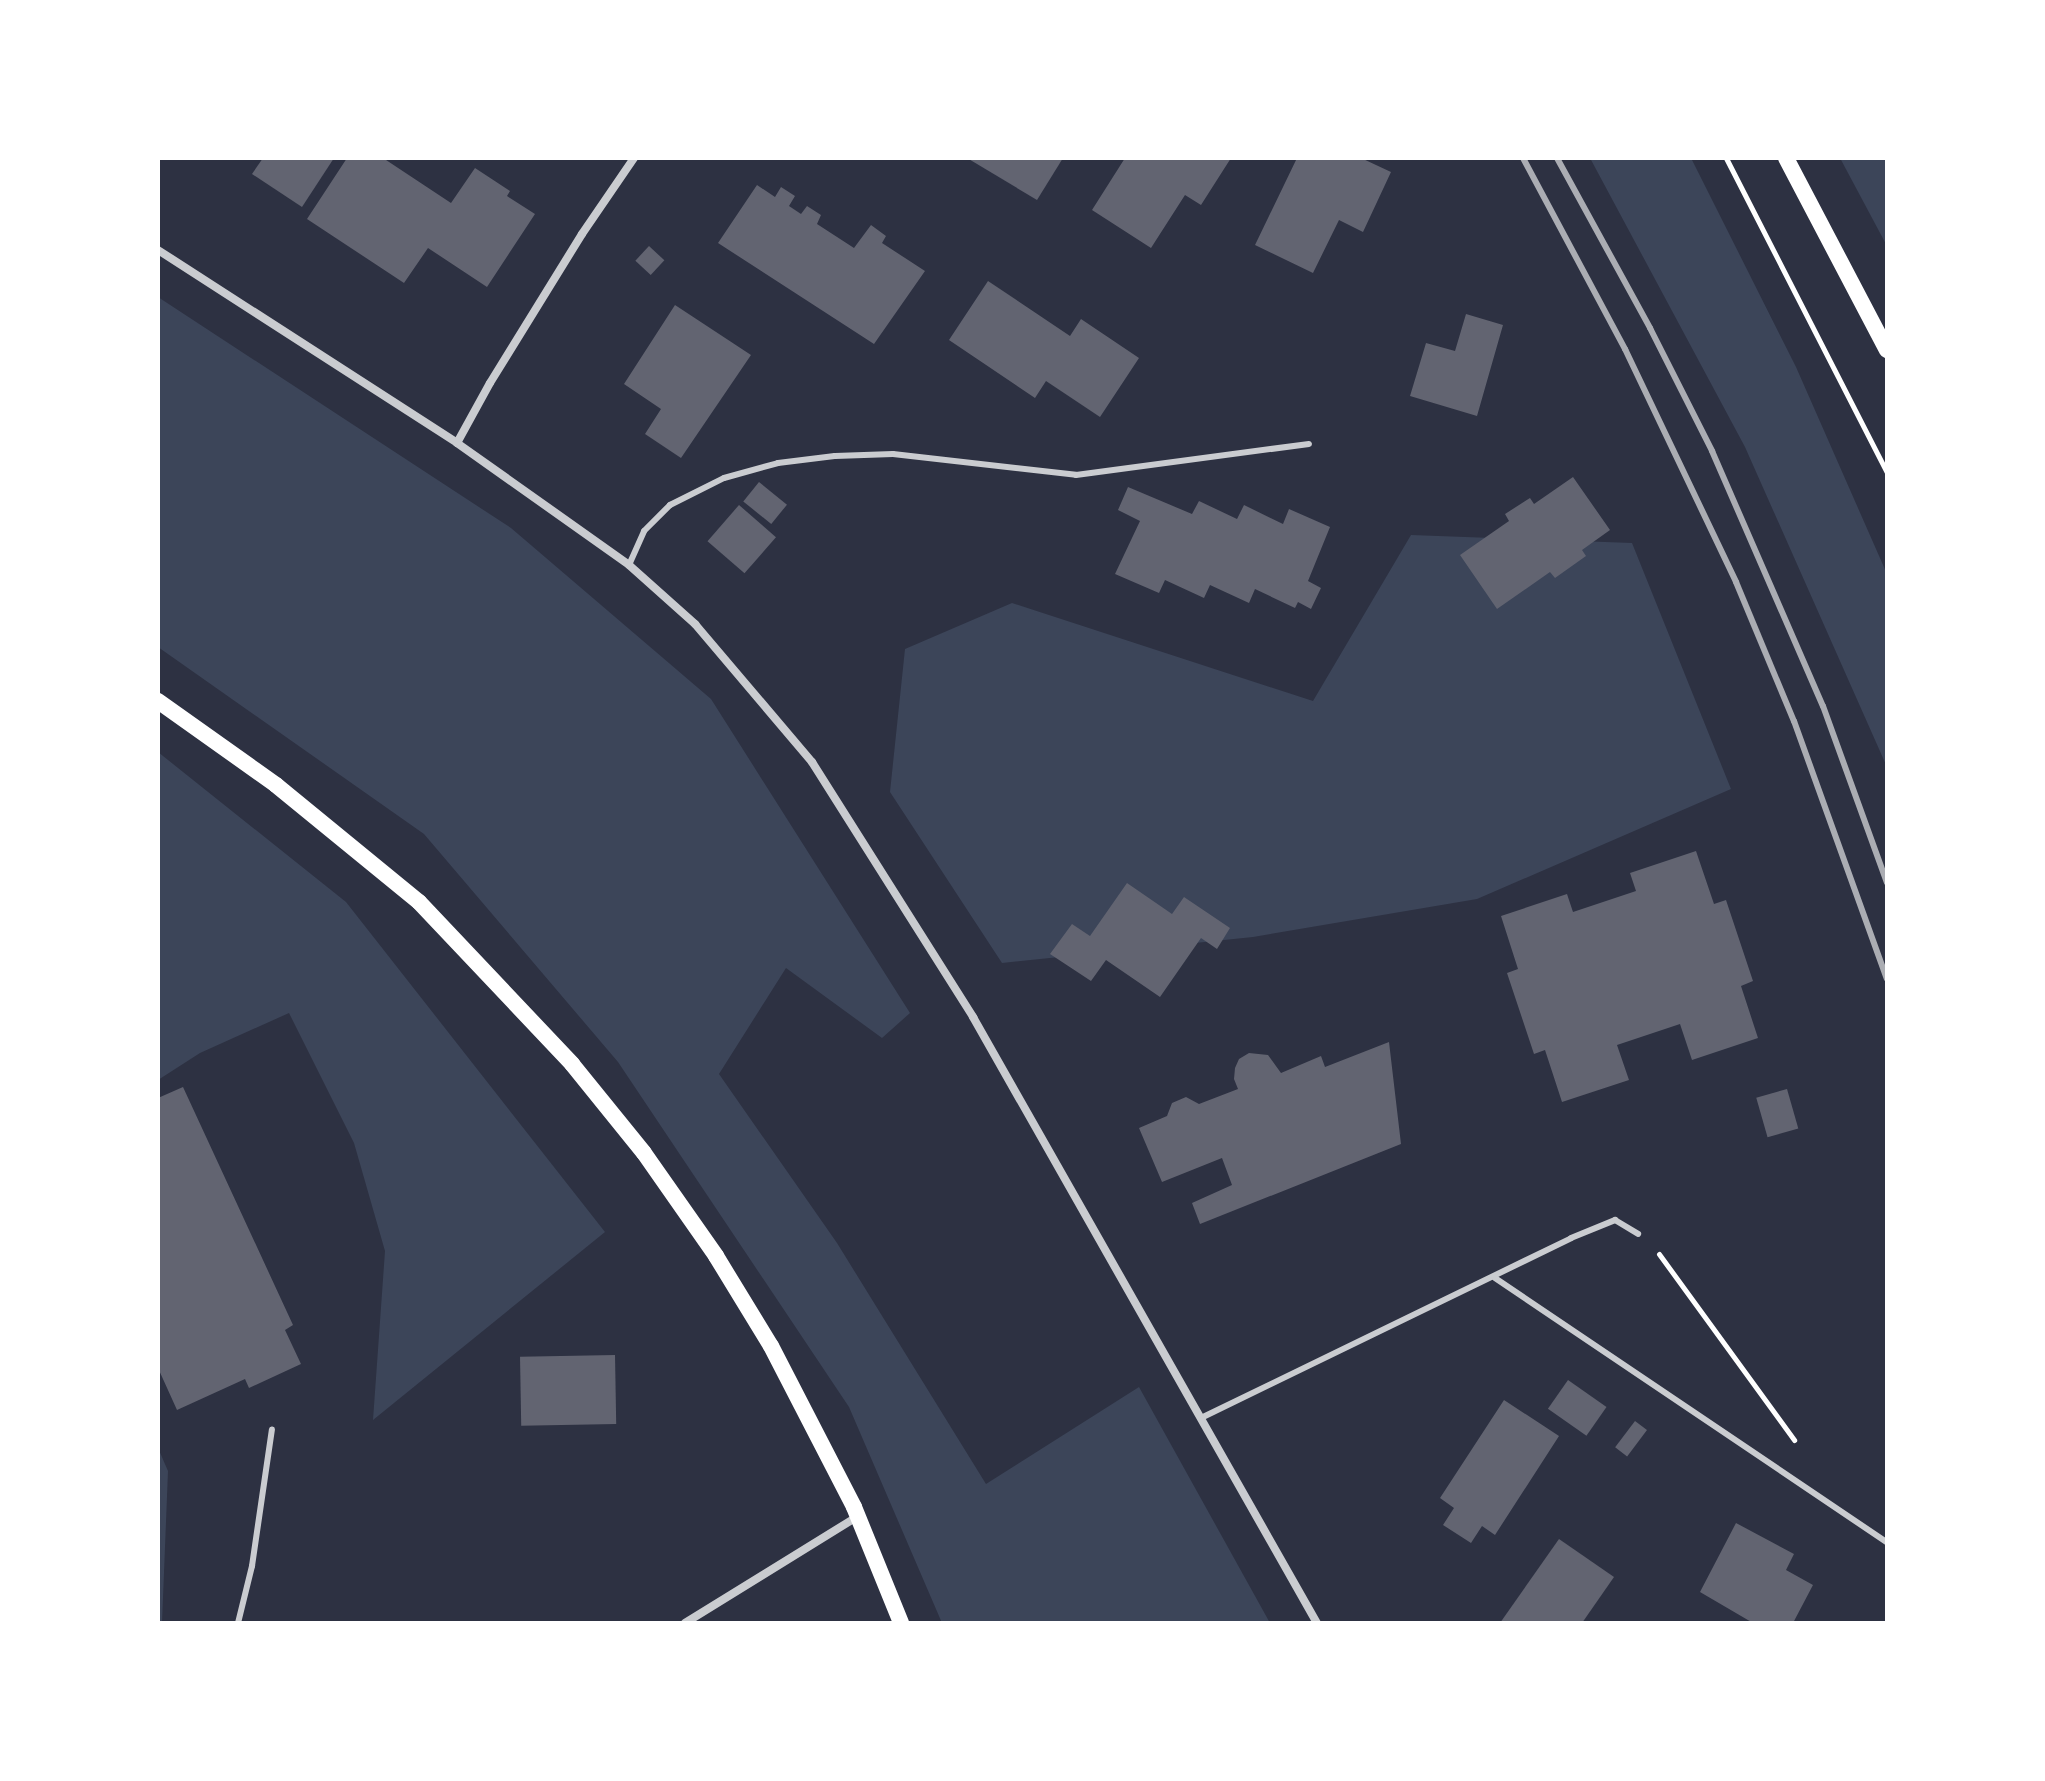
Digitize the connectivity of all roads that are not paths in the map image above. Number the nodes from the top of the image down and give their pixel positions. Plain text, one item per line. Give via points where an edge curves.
1 (634, 158) edge
2 (1786, 158) edge
3 (158, 250) edge
4 (1887, 350) edge
5 (457, 443) junction
6 (1309, 444) dead end
7 (629, 565) junction
8 (158, 701) edge
9 (1638, 1234) road end
10 (1495, 1278) junction
11 (1203, 1417) junction
12 (272, 1429) dead end
13 (858, 1516) junction
14 (1887, 1542) edge
15 (238, 1623) edge
16 (685, 1623) edge
17 (901, 1623) edge
18 (1317, 1623) edge

1 - 5 street via 565,261
2 - 4 main road
3 - 5 street
5 - 7 street
6 - 7 lane via 1076,475 893,454 778,463 724,478 670,505 644,531
7 - 11 street via 695,624 812,762 973,1017
8 - 13 main road via 276,785 419,902 572,1064 644,1153 716,1256 771,1346
9 - 10 lane via 1615,1220
10 - 11 lane
10 - 14 lane
11 - 18 street
12 - 15 lane
13 - 16 street
13 - 17 main road

